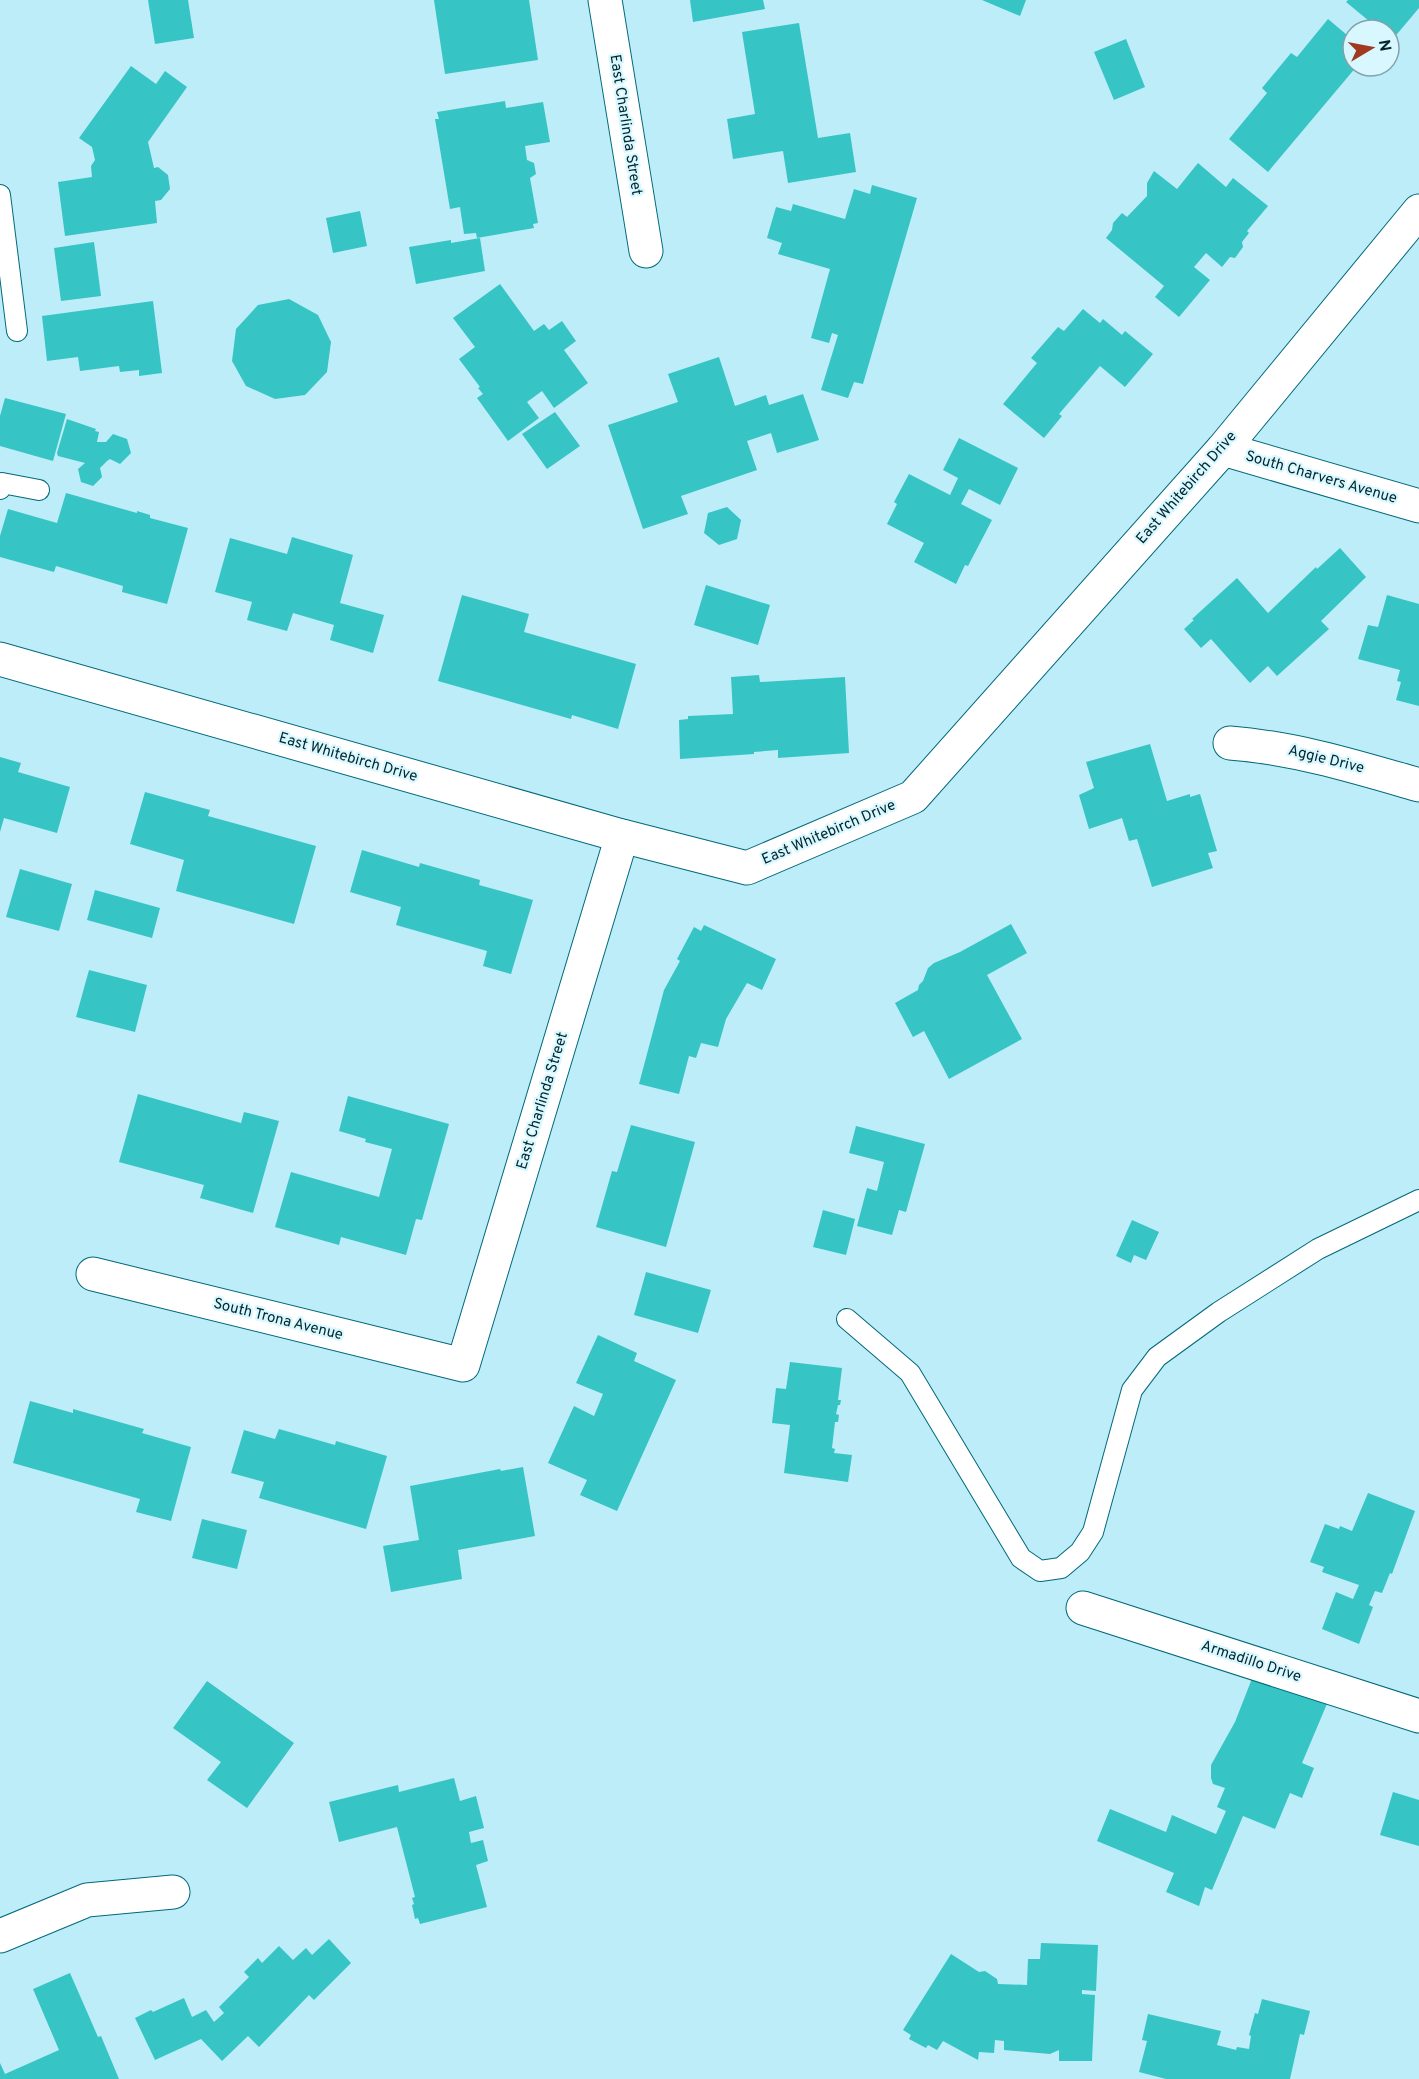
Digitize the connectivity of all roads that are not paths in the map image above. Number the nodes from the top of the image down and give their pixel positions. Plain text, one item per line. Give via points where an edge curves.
1 (605, 0) edge
2 (0, 195) edge
3 (1419, 211) edge
4 (646, 251) dead end
5 (17, 331) dead end
6 (1223, 449) junction
7 (0, 489) edge
8 (39, 490) dead end
9 (1419, 506) edge
10 (0, 659) edge
11 (1230, 743) dead end
12 (1419, 785) edge
13 (622, 836) junction
14 (1419, 1200) edge
15 (93, 1274) dead end
16 (847, 1319) dead end
17 (463, 1365) joint
18 (1083, 1608) dead end
19 (1419, 1716) edge
20 (173, 1892) dead end
21 (0, 1936) edge

1 - 4 street, East Charlinda Street
2 - 5 lane
3 - 6 street, East Whitebirch Drive
6 - 9 street, South Charvers Avenue
6 - 13 street, East Whitebirch Drive via 913,797 747,868
7 - 8 lane via 2,483
10 - 13 street, East Whitebirch Drive
11 - 12 street, Aggie Drive via 1271,746
13 - 17 street, East Charlinda Street
14 - 16 lane via 1318,1249 1219,1312 1158,1357 1132,1390 1093,1532 1080,1552 1061,1568 1040,1571 1021,1558 910,1373
15 - 17 street, South Trona Avenue
18 - 19 street, Armadillo Drive
20 - 21 street via 87,1900

